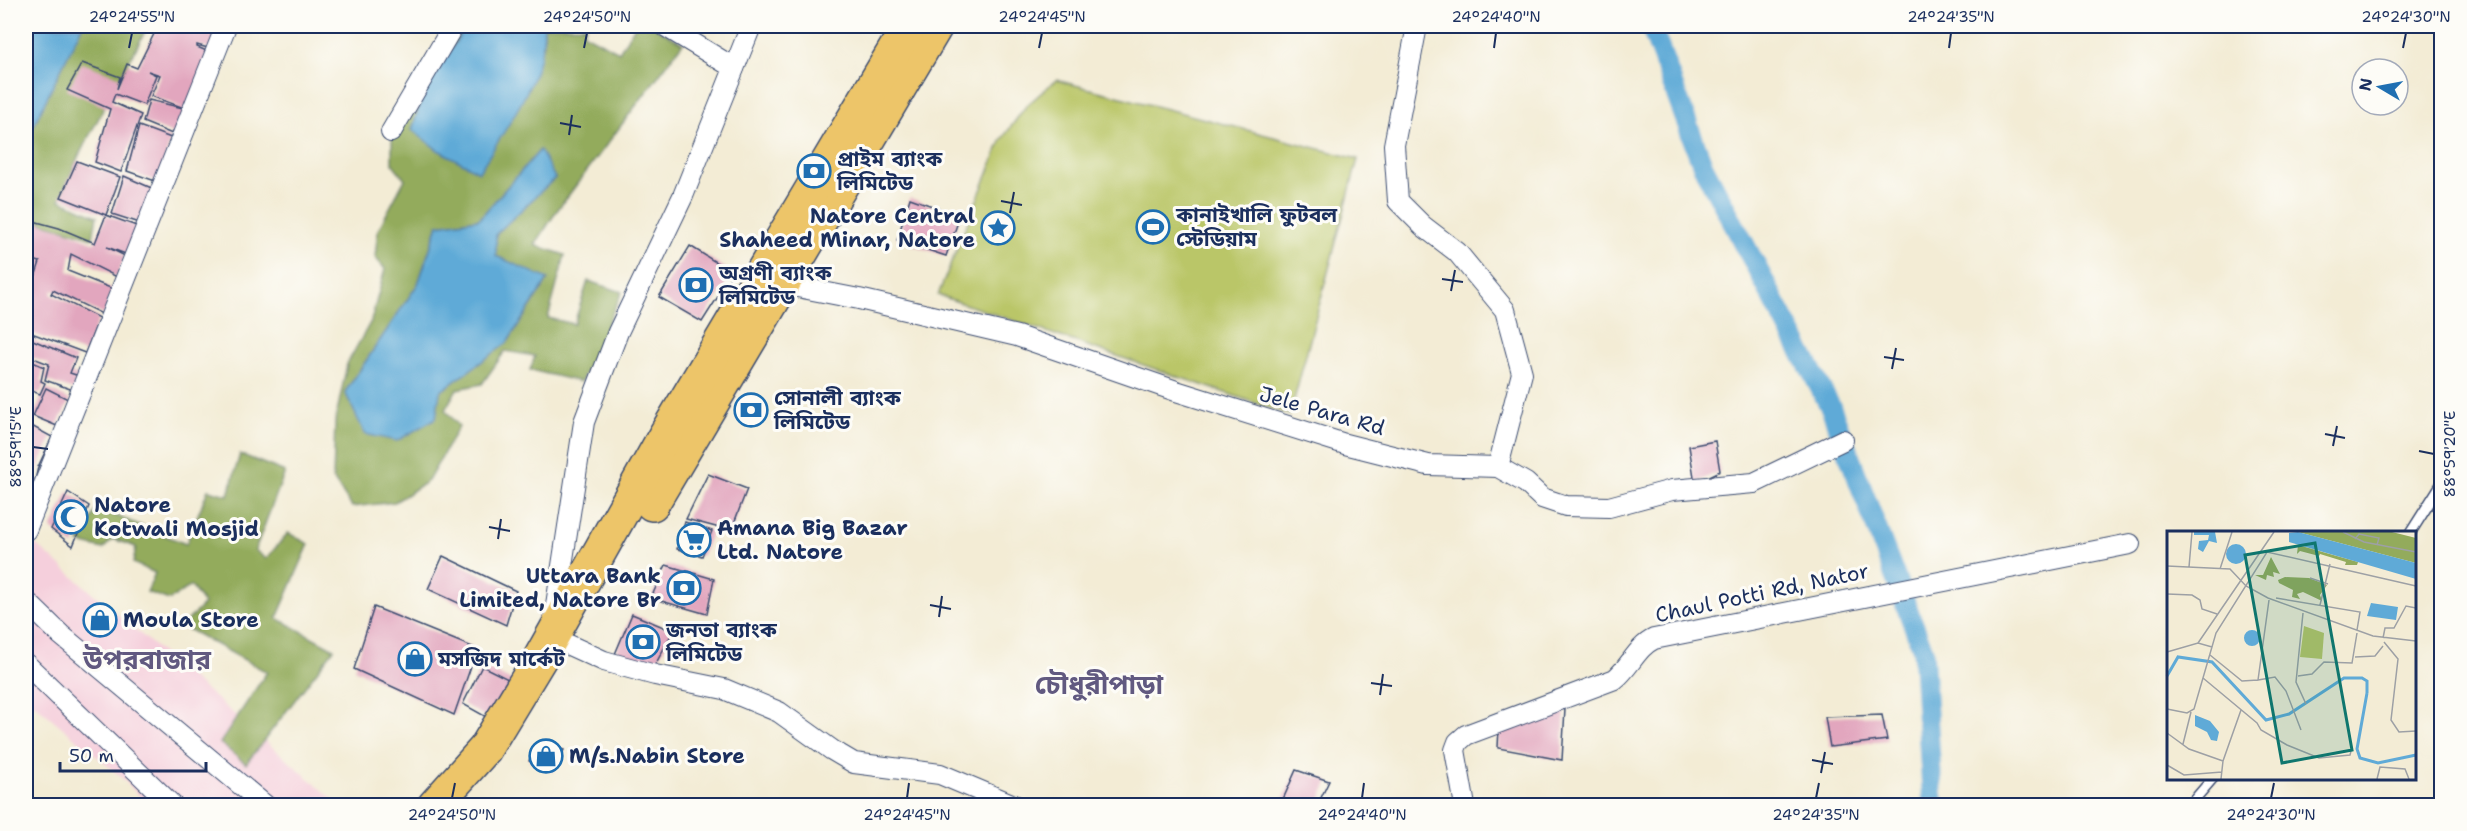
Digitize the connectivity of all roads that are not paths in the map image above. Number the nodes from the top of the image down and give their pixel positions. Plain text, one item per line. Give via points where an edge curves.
1 (226, 26) edge
2 (453, 26) edge
3 (665, 26) edge
4 (751, 26) edge
5 (909, 26) edge
6 (936, 26) edge
7 (1417, 26) edge
8 (734, 68) junction
9 (391, 132) dead end
10 (782, 284) junction
11 (1843, 440) dead end
12 (1498, 467) junction
13 (2442, 483) edge
14 (26, 530) edge
15 (2412, 531) edge
16 (2130, 544) dead end
17 (26, 601) edge
18 (553, 654) junction
19 (26, 664) edge
20 (2211, 780) edge
21 (173, 806) edge
22 (266, 806) edge
23 (434, 806) edge
24 (463, 806) edge
25 (1016, 806) edge
26 (1465, 806) edge
27 (2189, 806) edge

1 - 14 street
2 - 9 street
3 - 8 street
4 - 8 street
5 - 18 highway via 664,437
6 - 10 highway
7 - 12 street via 1394,145 1398,201 1457,252 1505,310 1522,373
8 - 18 street via 683,196 618,332 584,423
10 - 12 street, Jele Para Rd via 1017,336 1345,444 1428,465
10 - 18 highway
11 - 12 street, Jele Para Rd via 1754,483 1672,490 1609,507 1566,506 1542,498 1526,483
13 - 15 lane
16 - 26 street, Chaul Potti Rd, Nator via 1654,639 1645,643 1627,670 1615,679 1458,741 1455,750
17 - 22 street
18 - 23 highway via 485,749
18 - 24 highway via 501,759
18 - 25 street via 724,689 778,712 854,763 940,774
19 - 21 street
20 - 27 lane

